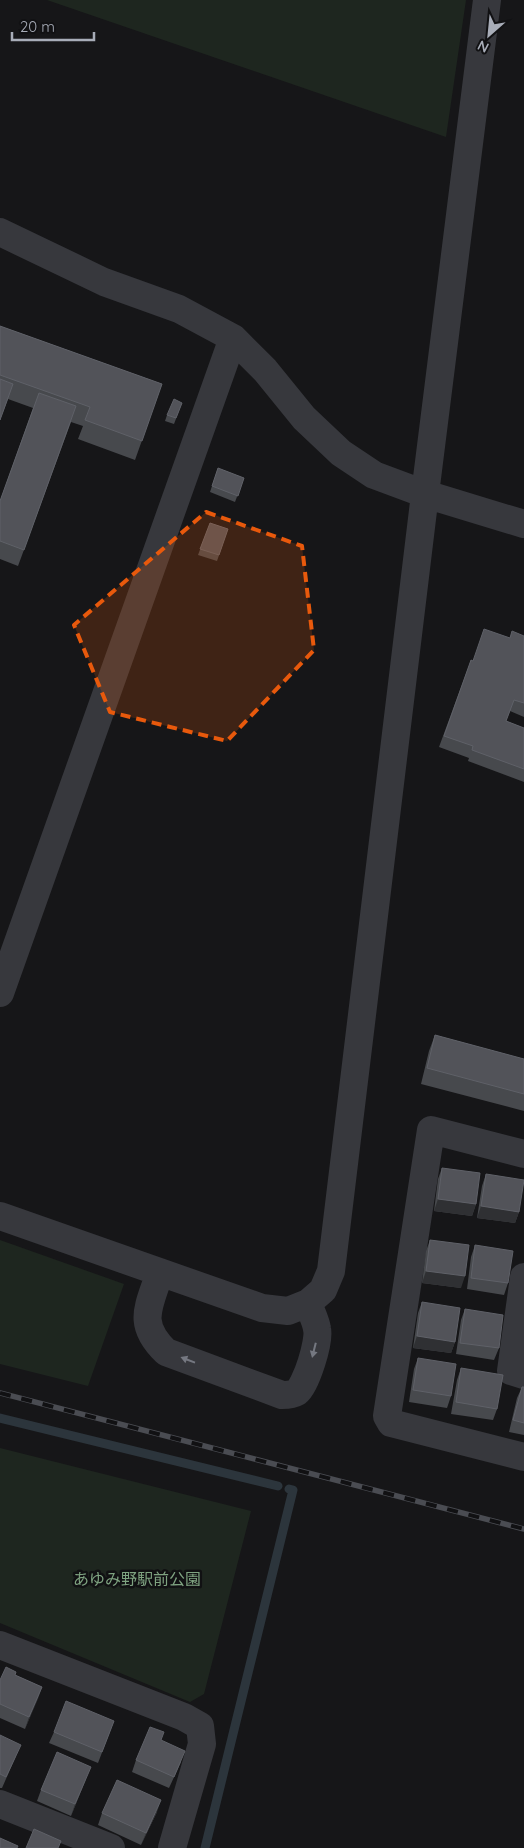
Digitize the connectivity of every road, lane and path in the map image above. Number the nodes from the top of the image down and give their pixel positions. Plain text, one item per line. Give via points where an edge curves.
1 (487, 0) edge
2 (0, 232) edge
3 (234, 338) junction
4 (425, 494) junction
5 (524, 524) edge
6 (0, 993) edge
7 (524, 1154) edge
8 (0, 1216) edge
9 (160, 1272) junction
10 (524, 1277) edge
11 (308, 1303) junction
12 (524, 1375) edge
13 (524, 1457) edge
14 (0, 1645) edge
15 (0, 1804) edge
16 (111, 1848) edge
17 (172, 1848) edge

1 - 4 street
2 - 3 street via 104,282 179,309
3 - 4 street via 304,418 341,452 374,475
3 - 6 street
4 - 5 street
4 - 11 street via 331,1271 323,1290
7 - 13 street via 431,1130 387,1416 391,1423
8 - 9 street
9 - 11 street via 262,1308 288,1311
11 -> 9 street via 318,1331 315,1350 304,1385 298,1391 282,1396 166,1352 154,1340 147,1323 148,1308
10 - 12 street via 511,1372
14 - 17 street via 200,1726 202,1744
15 - 16 street

